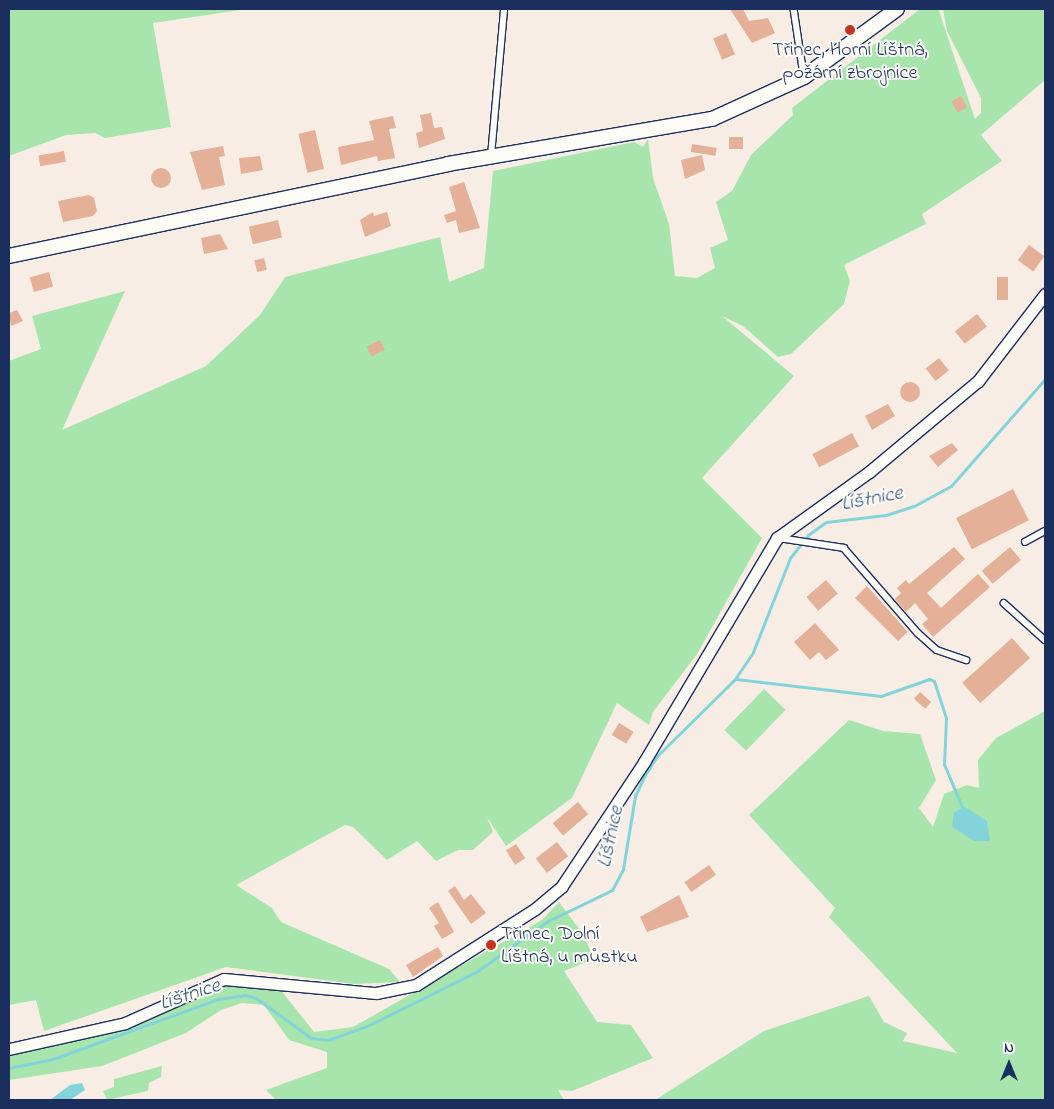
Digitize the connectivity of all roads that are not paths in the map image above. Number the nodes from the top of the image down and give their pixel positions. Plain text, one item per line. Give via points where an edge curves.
1 (504, 9) edge
2 (794, 9) edge
3 (897, 9) edge
4 (804, 77) junction
5 (491, 156) junction
6 (9, 256) edge
7 (1045, 294) edge
8 (1045, 531) edge
9 (778, 538) junction
10 (1025, 542) dead end
11 (1004, 603) dead end
12 (1045, 640) edge
13 (966, 660) dead end
14 (9, 1049) edge

1 - 5 lane
2 - 4 lane
3 - 4 street
4 - 5 street via 712,119
5 - 6 street
7 - 9 street via 1007,348 958,399 870,472
8 - 10 lane
9 - 13 lane via 844,548 936,650
9 - 14 street via 644,762 562,886 497,936 416,985 397,990 376,993 224,979 126,1023
11 - 12 lane

